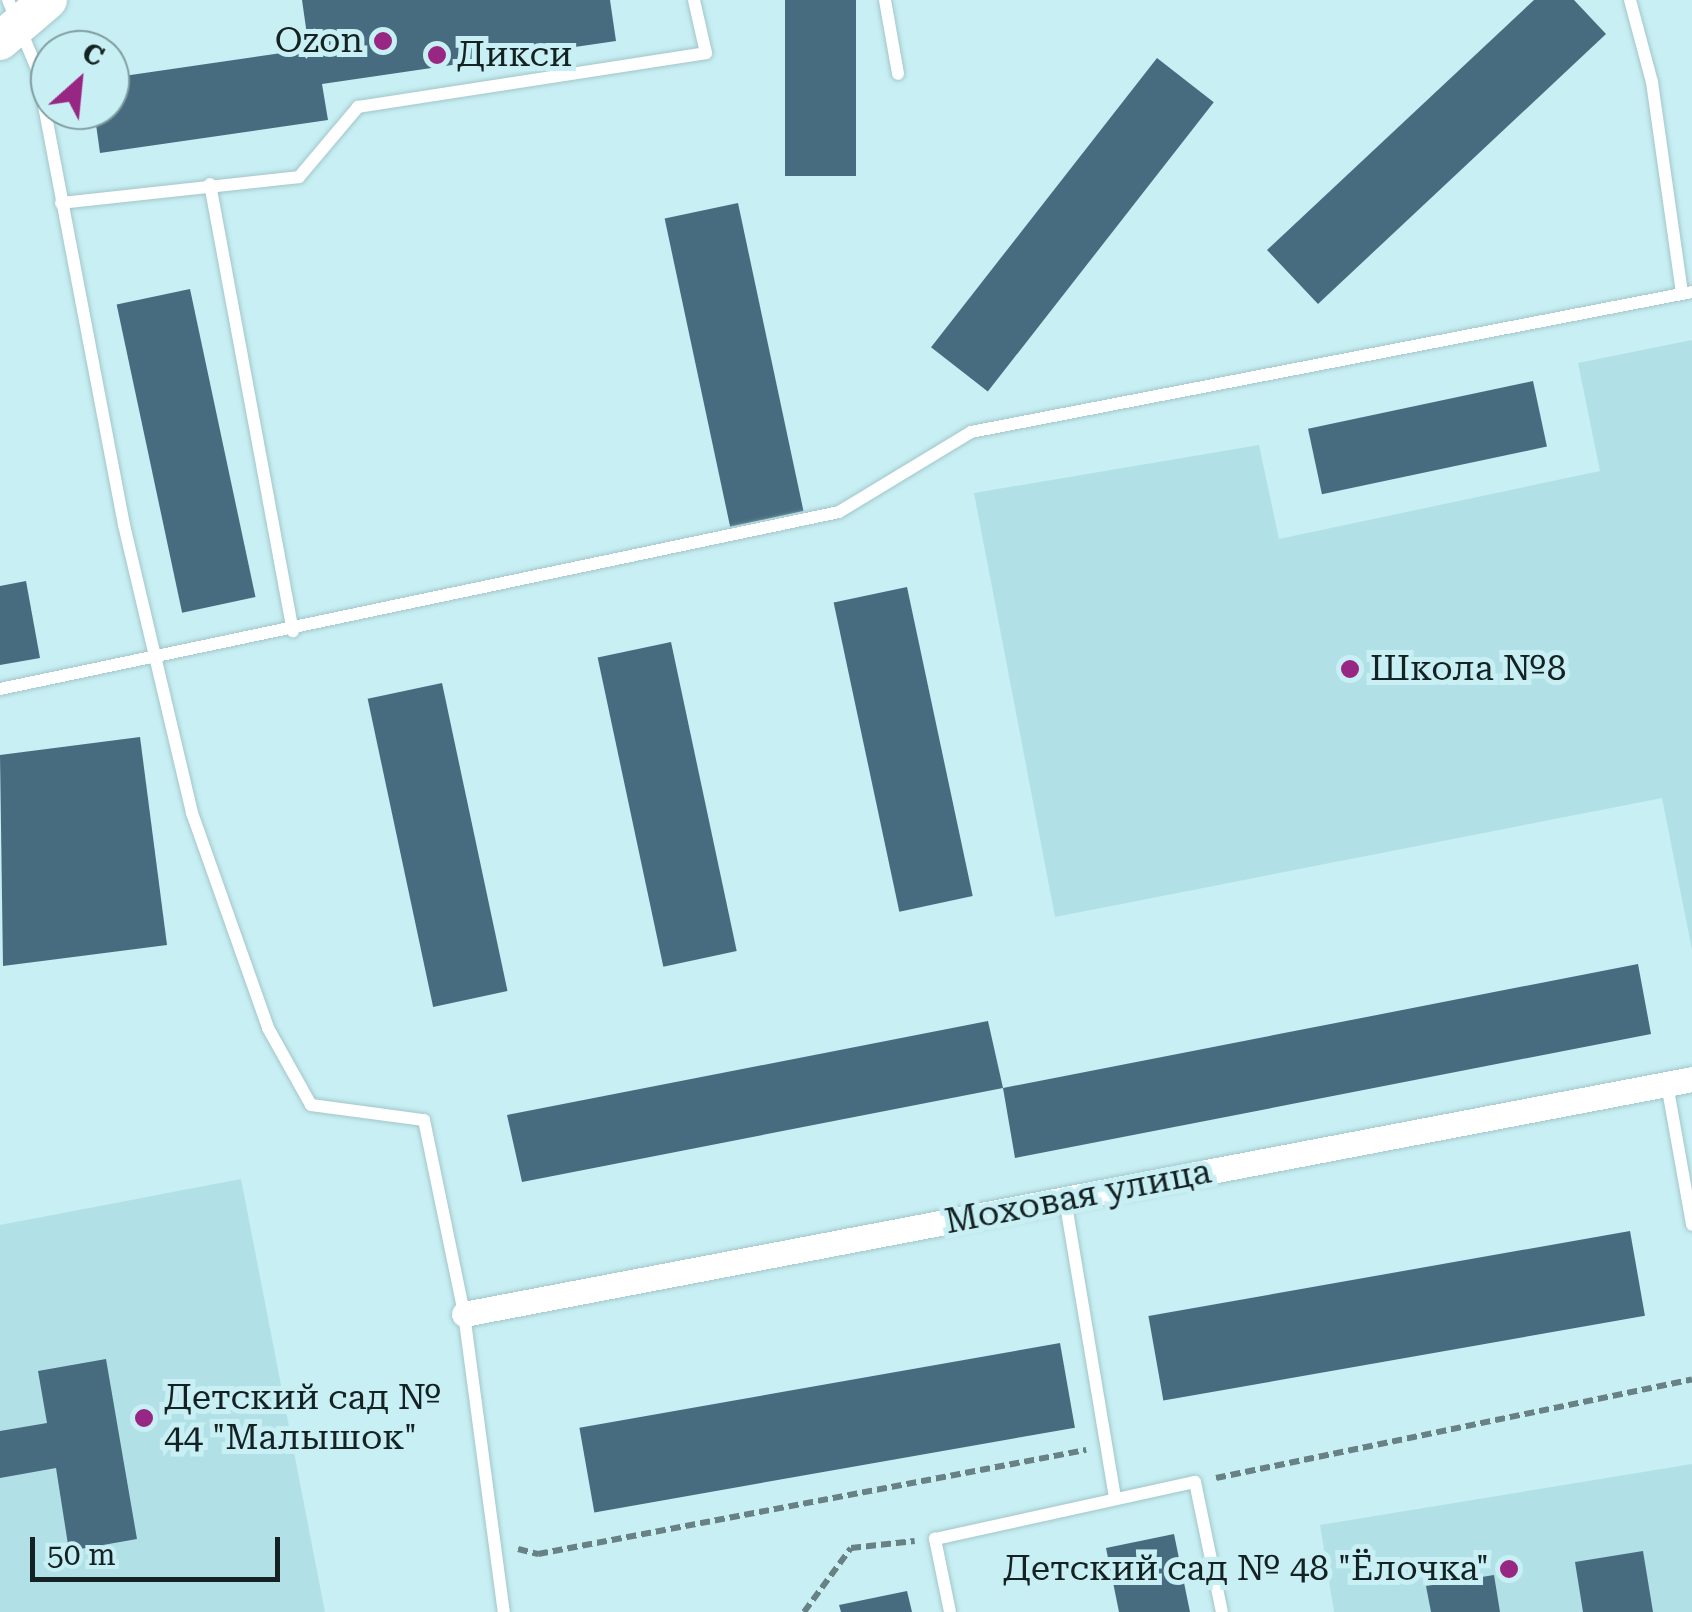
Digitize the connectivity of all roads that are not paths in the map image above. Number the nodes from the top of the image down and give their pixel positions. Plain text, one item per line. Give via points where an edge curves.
1 (48, 0) edge
2 (694, 0) edge
3 (885, 0) edge
4 (1630, 0) edge
5 (8, 22) edge
6 (898, 74) dead end
7 (210, 184) junction
8 (62, 203) junction
9 (1687, 293) edge
10 (293, 631) junction
11 (156, 660) junction
12 (0, 689) edge
13 (1680, 1082) edge
14 (1065, 1199) junction
15 (1692, 1225) edge
16 (464, 1314) junction
17 (1115, 1498) junction
18 (504, 1612) edge
19 (950, 1612) edge
20 (1222, 1612) edge

1 - 5 street
2 - 7 lane via 706,53 358,107 299,177
3 - 6 lane
4 - 9 lane via 1652,82
5 - 8 lane via 36,69
7 - 8 lane
7 - 10 lane
8 - 11 lane
9 - 10 lane via 970,432 839,512
10 - 11 lane
11 - 12 lane
11 - 16 lane via 192,812 268,1028 311,1104 424,1120
13 - 14 street, Моховая улица
13 - 15 lane
14 - 16 street, Моховая улица
14 - 17 lane
16 - 18 lane
17 - 19 lane via 935,1539
17 - 20 lane via 1195,1482

